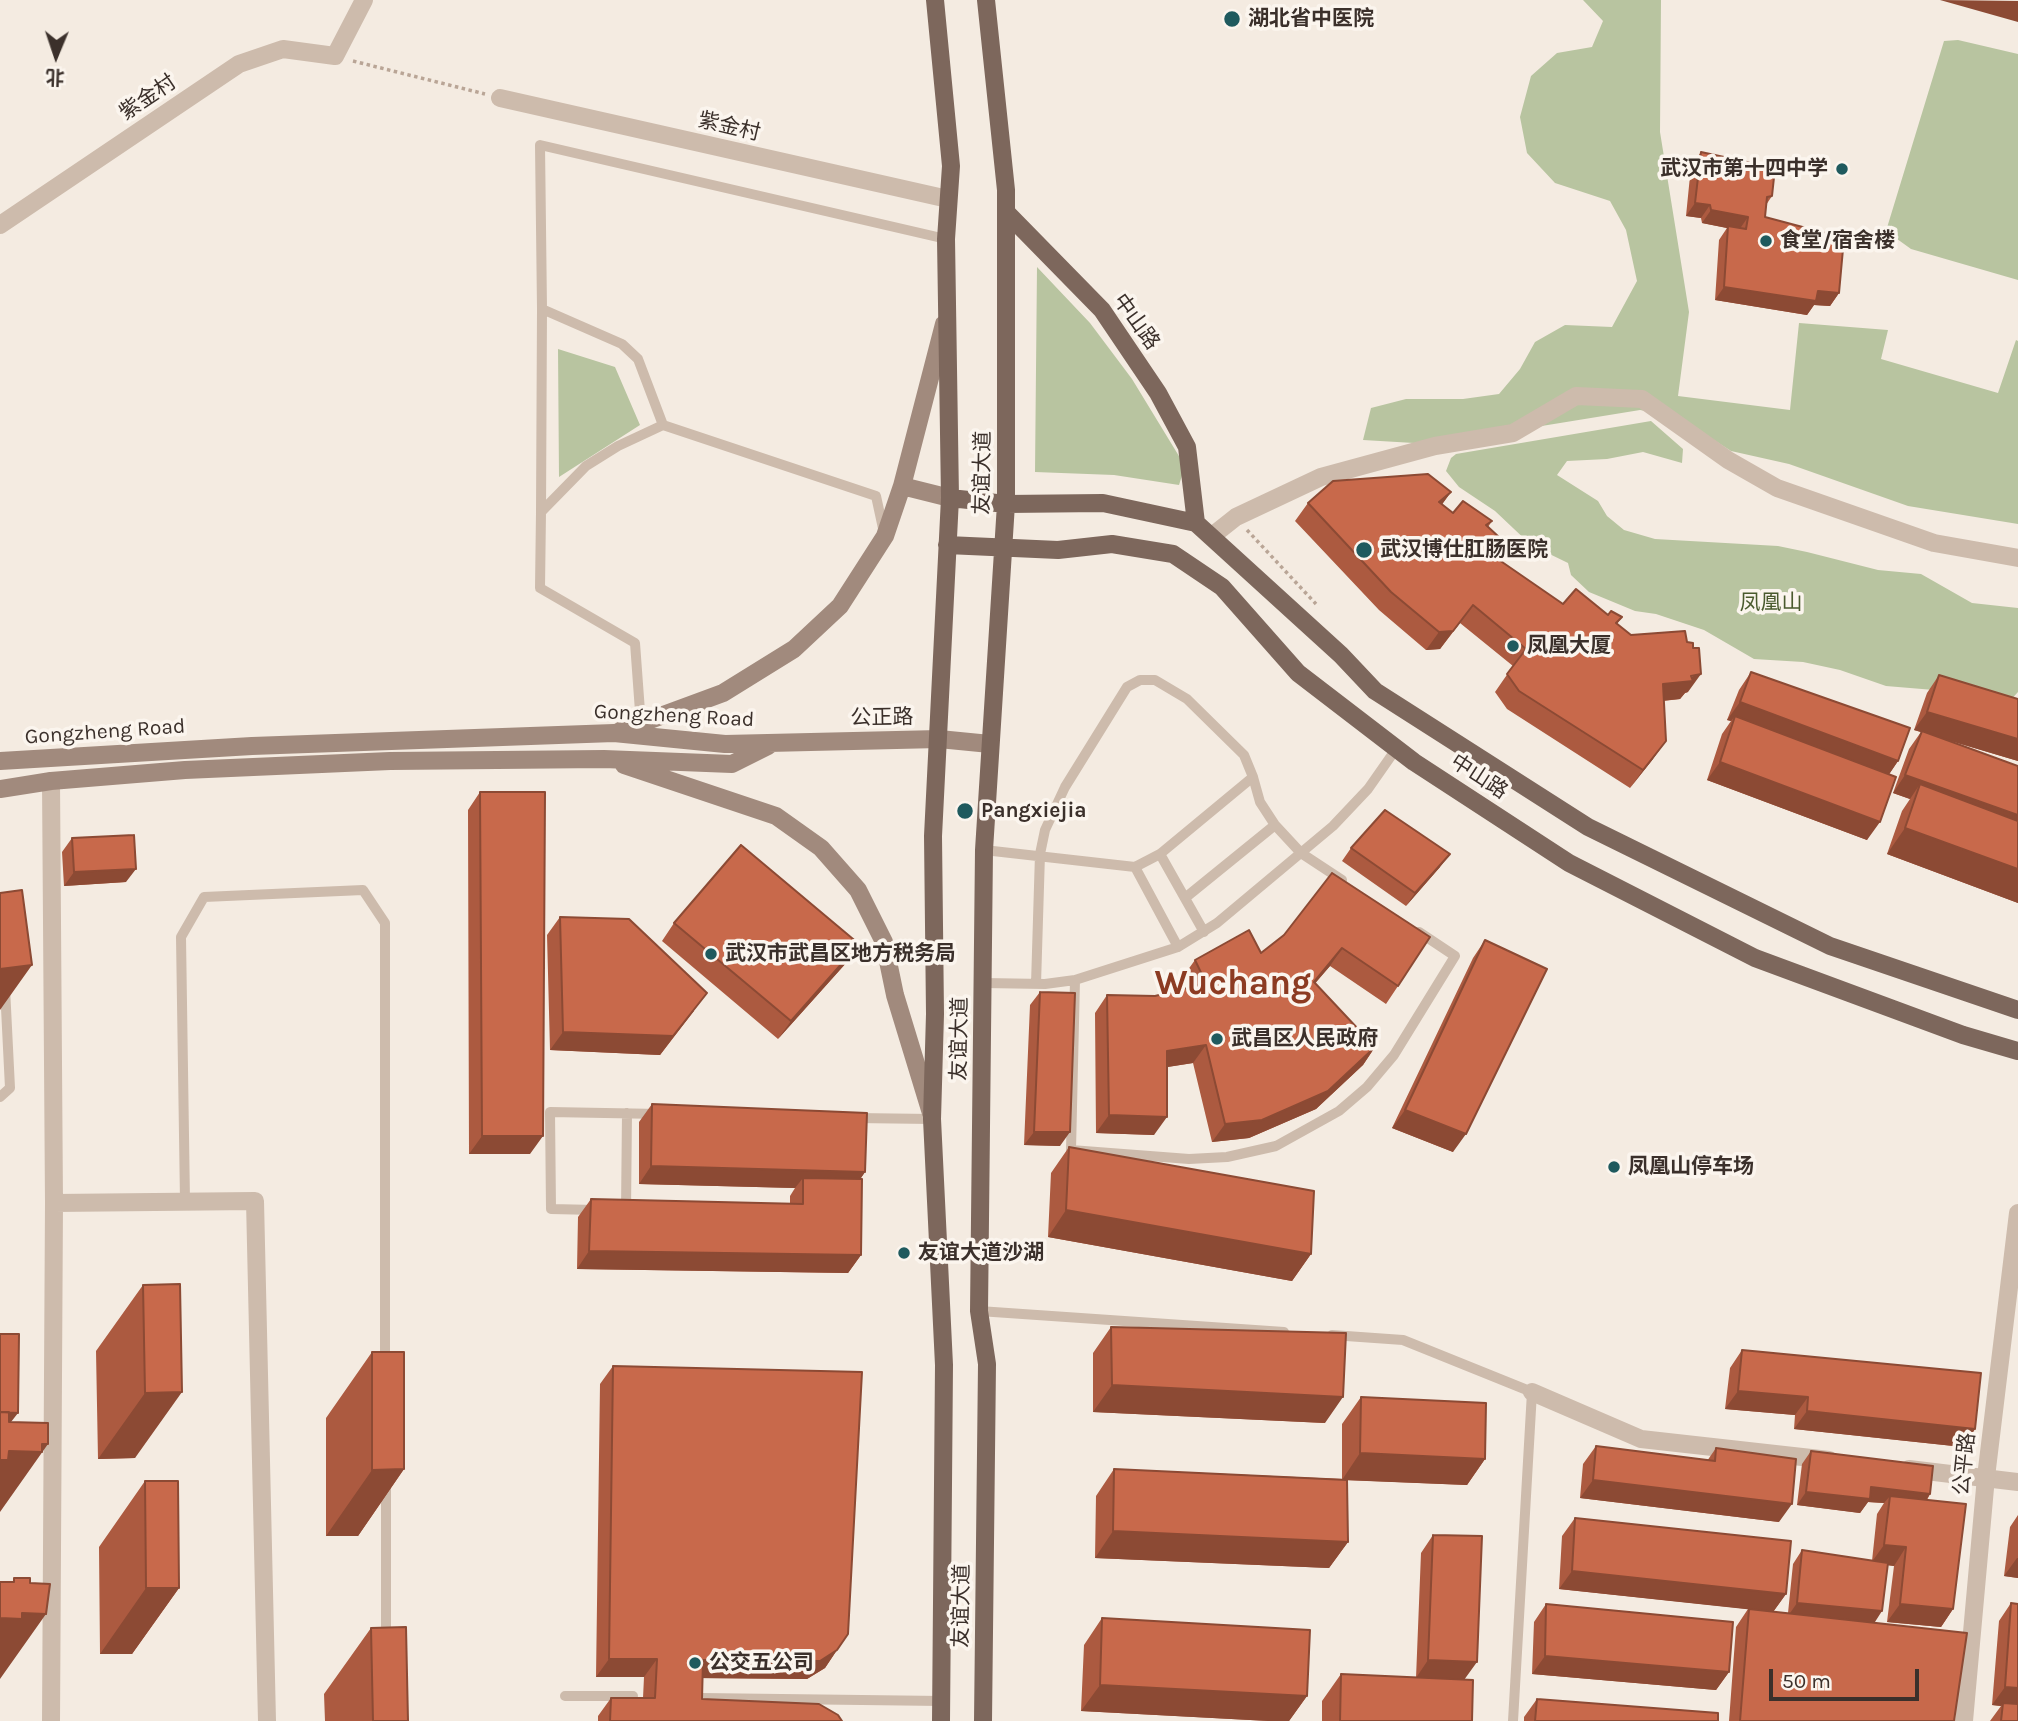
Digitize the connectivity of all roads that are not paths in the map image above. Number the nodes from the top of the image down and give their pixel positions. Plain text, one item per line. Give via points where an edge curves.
1 (363, 0) edge
2 (935, 0) edge
3 (986, 0) edge
4 (500, 98) dead end
5 (948, 199) junction
6 (1006, 212) junction
7 (0, 225) edge
8 (946, 239) junction
9 (542, 309) junction
10 (947, 314) junction
11 (663, 425) junction
12 (902, 486) junction
13 (950, 498) junction
14 (1006, 504) junction
15 (541, 512) junction
16 (1196, 523) junction
17 (885, 536) junction
18 (1212, 536) junction
19 (947, 545) junction
20 (1003, 549) junction
21 (2018, 558) edge
22 (640, 724) junction
23 (614, 733) junction
24 (939, 739) junction
25 (775, 743) junction
26 (990, 744) junction
27 (1396, 749) junction
28 (604, 759) junction
29 (0, 761) edge
30 (1253, 777) junction
31 (51, 781) junction
32 (0, 789) edge
33 (1275, 825) junction
34 (984, 849) junction
35 (1301, 853) junction
36 (1040, 854) junction
37 (1160, 854) junction
38 (1135, 867) junction
39 (1356, 890) edge
40 (1185, 898) junction
41 (1411, 927) edge
42 (1204, 932) junction
43 (1178, 947) junction
44 (5, 980) edge
45 (1075, 980) junction
46 (984, 983) junction
47 (1036, 984) junction
48 (2018, 1010) edge
49 (2018, 1051) edge
50 (0, 1097) edge
51 (627, 1113) junction
52 (668, 1114) edge
53 (849, 1117) edge
54 (932, 1119) junction
55 (186, 1201) junction
56 (54, 1203) junction
57 (2018, 1213) edge
58 (979, 1311) junction
59 (1293, 1332) edge
60 (1321, 1334) edge
61 (386, 1385) edge
62 (1532, 1392) junction
63 (1848, 1462) edge
64 (1890, 1466) edge
65 (386, 1469) edge
66 (1986, 1477) junction
67 (2018, 1482) edge
68 (386, 1651) edge
69 (565, 1696) dead end
70 (633, 1696) edge
71 (701, 1698) edge
72 (942, 1701) junction
73 (51, 1721) edge
74 (267, 1721) edge
75 (941, 1721) edge
76 (983, 1721) edge
77 (1513, 1721) edge
78 (1964, 1721) edge

1 - 7 street, 紫金村 via 335,56 282,50 239,64
2 - 5 main road via 951,166
3 - 6 main road, 友谊大道
4 - 5 street, 紫金村
5 - 8 main road
6 - 14 main road, 友谊大道
6 - 16 main road, 中山路 via 1102,310 1158,393 1187,447
8 - 9 lane via 540,145
8 - 10 main road, 友谊大道
9 - 11 lane via 622,344 638,359
9 - 15 lane
10 - 12 main road
10 - 13 main road, 友谊大道
11 - 15 lane via 586,466
11 - 17 lane via 876,496
12 - 13 main road
12 - 17 main road
13 - 14 main road, 中山路
13 - 19 main road, 友谊大道
14 - 16 main road, 中山路 via 1102,503
14 - 20 main road, 友谊大道
15 - 22 lane via 540,588 635,643
16 - 18 main road, 中山路
17 - 22 main road via 840,606 794,649 723,693
18 - 21 street via 1237,517 1321,477 1435,446 1513,433 1576,396 1642,399 1728,460 1777,488 1934,543
18 - 48 main road, 中山路 via 1375,691 1588,827 1830,946
19 - 20 main road, 中山路
19 - 24 main road, 友谊大道
20 - 26 main road, 友谊大道
20 - 27 main road, 中山路 via 1058,550 1112,544 1173,554 1222,587 1298,673
22 - 23 main road
23 - 25 main road, Gongzheng Road via 725,744
23 - 29 main road, Gongzheng Road via 228,747
24 - 25 main road, 公正路
24 - 26 main road, 公正路
24 - 54 main road, 友谊大道 via 933,836
25 - 28 main road, Gongzheng Road via 732,764
26 - 34 main road, 友谊大道
27 - 35 lane via 1349,811
27 - 49 main road, 中山路 via 1569,863 1755,958
28 - 31 main road, Gongzheng Road via 339,762
28 - 54 main road via 776,816 821,848 858,890 884,942
30 - 33 lane via 1260,802
30 - 36 lane via 1244,755 1186,699 1156,680 1140,680 1127,687 1065,787 1045,830
30 - 37 lane
31 - 32 main road, Gongzheng Road
31 - 56 street
33 - 35 lane
33 - 40 lane
34 - 36 lane
34 - 46 main road, 友谊大道
35 - 39 lane
35 - 42 lane
36 - 38 lane
36 - 47 lane
37 - 38 lane
37 - 40 lane
38 - 43 lane
40 - 42 lane
41 - 45 lane via 1455,956 1394,1055 1339,1111 1276,1146 1227,1157 1189,1159 1071,1150
42 - 43 lane
43 - 45 lane
44 - 50 lane via 10,1088
45 - 47 lane
46 - 47 lane
46 - 58 main road, 友谊大道
51 - 51 lane via 550,1112 551,1209 626,1210
51 - 52 lane
53 - 54 lane
54 - 72 main road, 友谊大道 via 944,1365
55 - 56 street
55 - 61 lane via 181,937 204,897 363,890 385,923
55 - 74 street via 255,1201
56 - 73 street
57 - 66 street, 公平路
58 - 59 lane
58 - 76 main road, 友谊大道 via 986,1364
60 - 62 lane via 1403,1340
62 - 63 street via 1641,1439
62 - 77 lane
64 - 66 street
65 - 68 lane
66 - 67 street
66 - 78 street, 公平路
69 - 70 lane
71 - 72 lane
72 - 75 main road, 友谊大道

